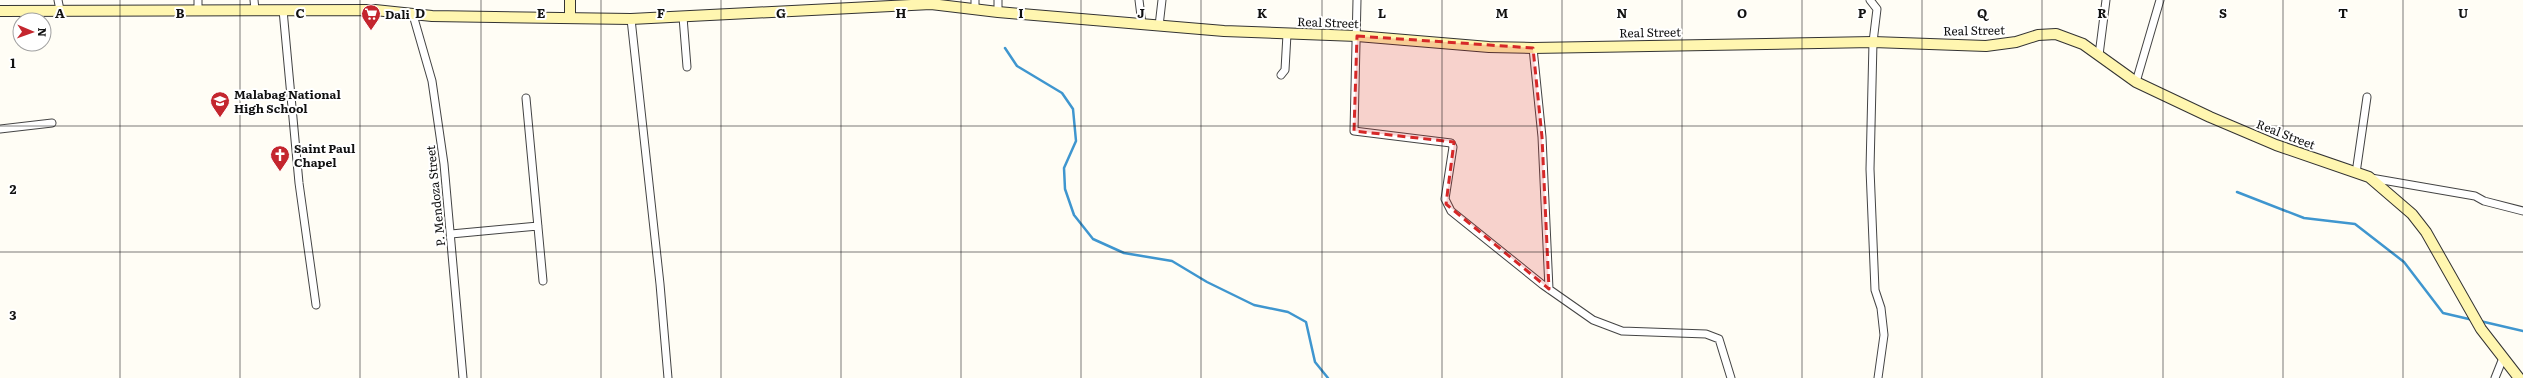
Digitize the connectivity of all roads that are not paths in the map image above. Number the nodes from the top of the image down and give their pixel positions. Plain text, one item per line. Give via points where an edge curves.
1 (58, 0) edge
2 (570, 0) edge
3 (998, 0) edge
4 (1139, 0) edge
5 (1162, 0) edge
6 (1357, 0) edge
7 (1870, 0) edge
8 (2106, 0) edge
9 (2160, 0) edge
10 (975, 4) edge
11 (198, 5) edge
12 (255, 5) edge
13 (60, 10) junction
14 (283, 10) junction
15 (0, 11) edge
16 (998, 12) junction
17 (413, 15) junction
18 (683, 17) junction
19 (570, 18) junction
20 (631, 19) junction
21 (1142, 24) junction
22 (1159, 26) junction
23 (1286, 34) junction
24 (1357, 36) junction
25 (1873, 42) junction
26 (1533, 48) junction
27 (2099, 56) junction
28 (687, 67) dead end
29 (1281, 75) dead end
30 (2136, 82) junction
31 (2368, 97) dead end
32 (526, 98) dead end
33 (52, 123) dead end
34 (0, 129) edge
35 (2356, 173) junction
36 (2369, 177) junction
37 (2523, 211) edge
38 (538, 226) junction
39 (451, 234) junction
40 (543, 281) dead end
41 (1549, 289) junction
42 (316, 305) dead end
43 (2503, 358) junction
44 (463, 378) edge
45 (668, 378) edge
46 (1731, 378) edge
47 (1878, 378) edge
48 (2495, 378) edge
49 (2519, 378) edge

1 - 13 street
2 - 19 street
3 - 16 street
4 - 21 street
5 - 22 street
6 - 24 street
7 - 25 street via 1877,9
8 - 27 street
9 - 30 street
10 - 16 street, Real Street
10 - 18 street, Real Street via 896,4
11 - 12 street, Real Street
11 - 13 street, Real Street
12 - 14 street, Real Street
13 - 15 street, Real Street
14 - 17 street, Real Street via 375,10
14 - 42 street via 303,214
16 - 21 street, Real Street
17 - 19 street, Real Street
17 - 39 street, P. Mendoza Street via 432,81
18 - 20 street, Real Street
18 - 28 street
19 - 20 street, Real Street
20 - 45 street
21 - 22 street, Real Street
22 - 23 street, Real Street
23 - 24 street, Real Street
23 - 29 street via 1285,70
24 - 26 street, Real Street
24 - 41 street via 1354,131 1451,143 1453,147 1446,204 1450,211
25 - 26 street, Real Street
25 - 27 street, Real Street via 1986,46 2016,42 2038,35 2056,34 2083,44
25 - 47 street via 1870,169 1872,246 1875,290 1881,308 1884,335
26 - 41 street via 1542,137
27 - 30 street, Real Street
30 - 35 street, Real Street via 2276,145
31 - 35 street
32 - 38 street
33 - 34 street
35 - 36 street, Real Street
36 - 37 street via 2475,196
36 - 43 street, Real Street via 2412,214 2421,226 2481,329
38 - 39 street
38 - 40 street
39 - 44 street, P. Mendoza Street
41 - 46 street via 1592,320 1622,331 1706,334 1719,338
43 - 48 street
43 - 49 street, Real Street

